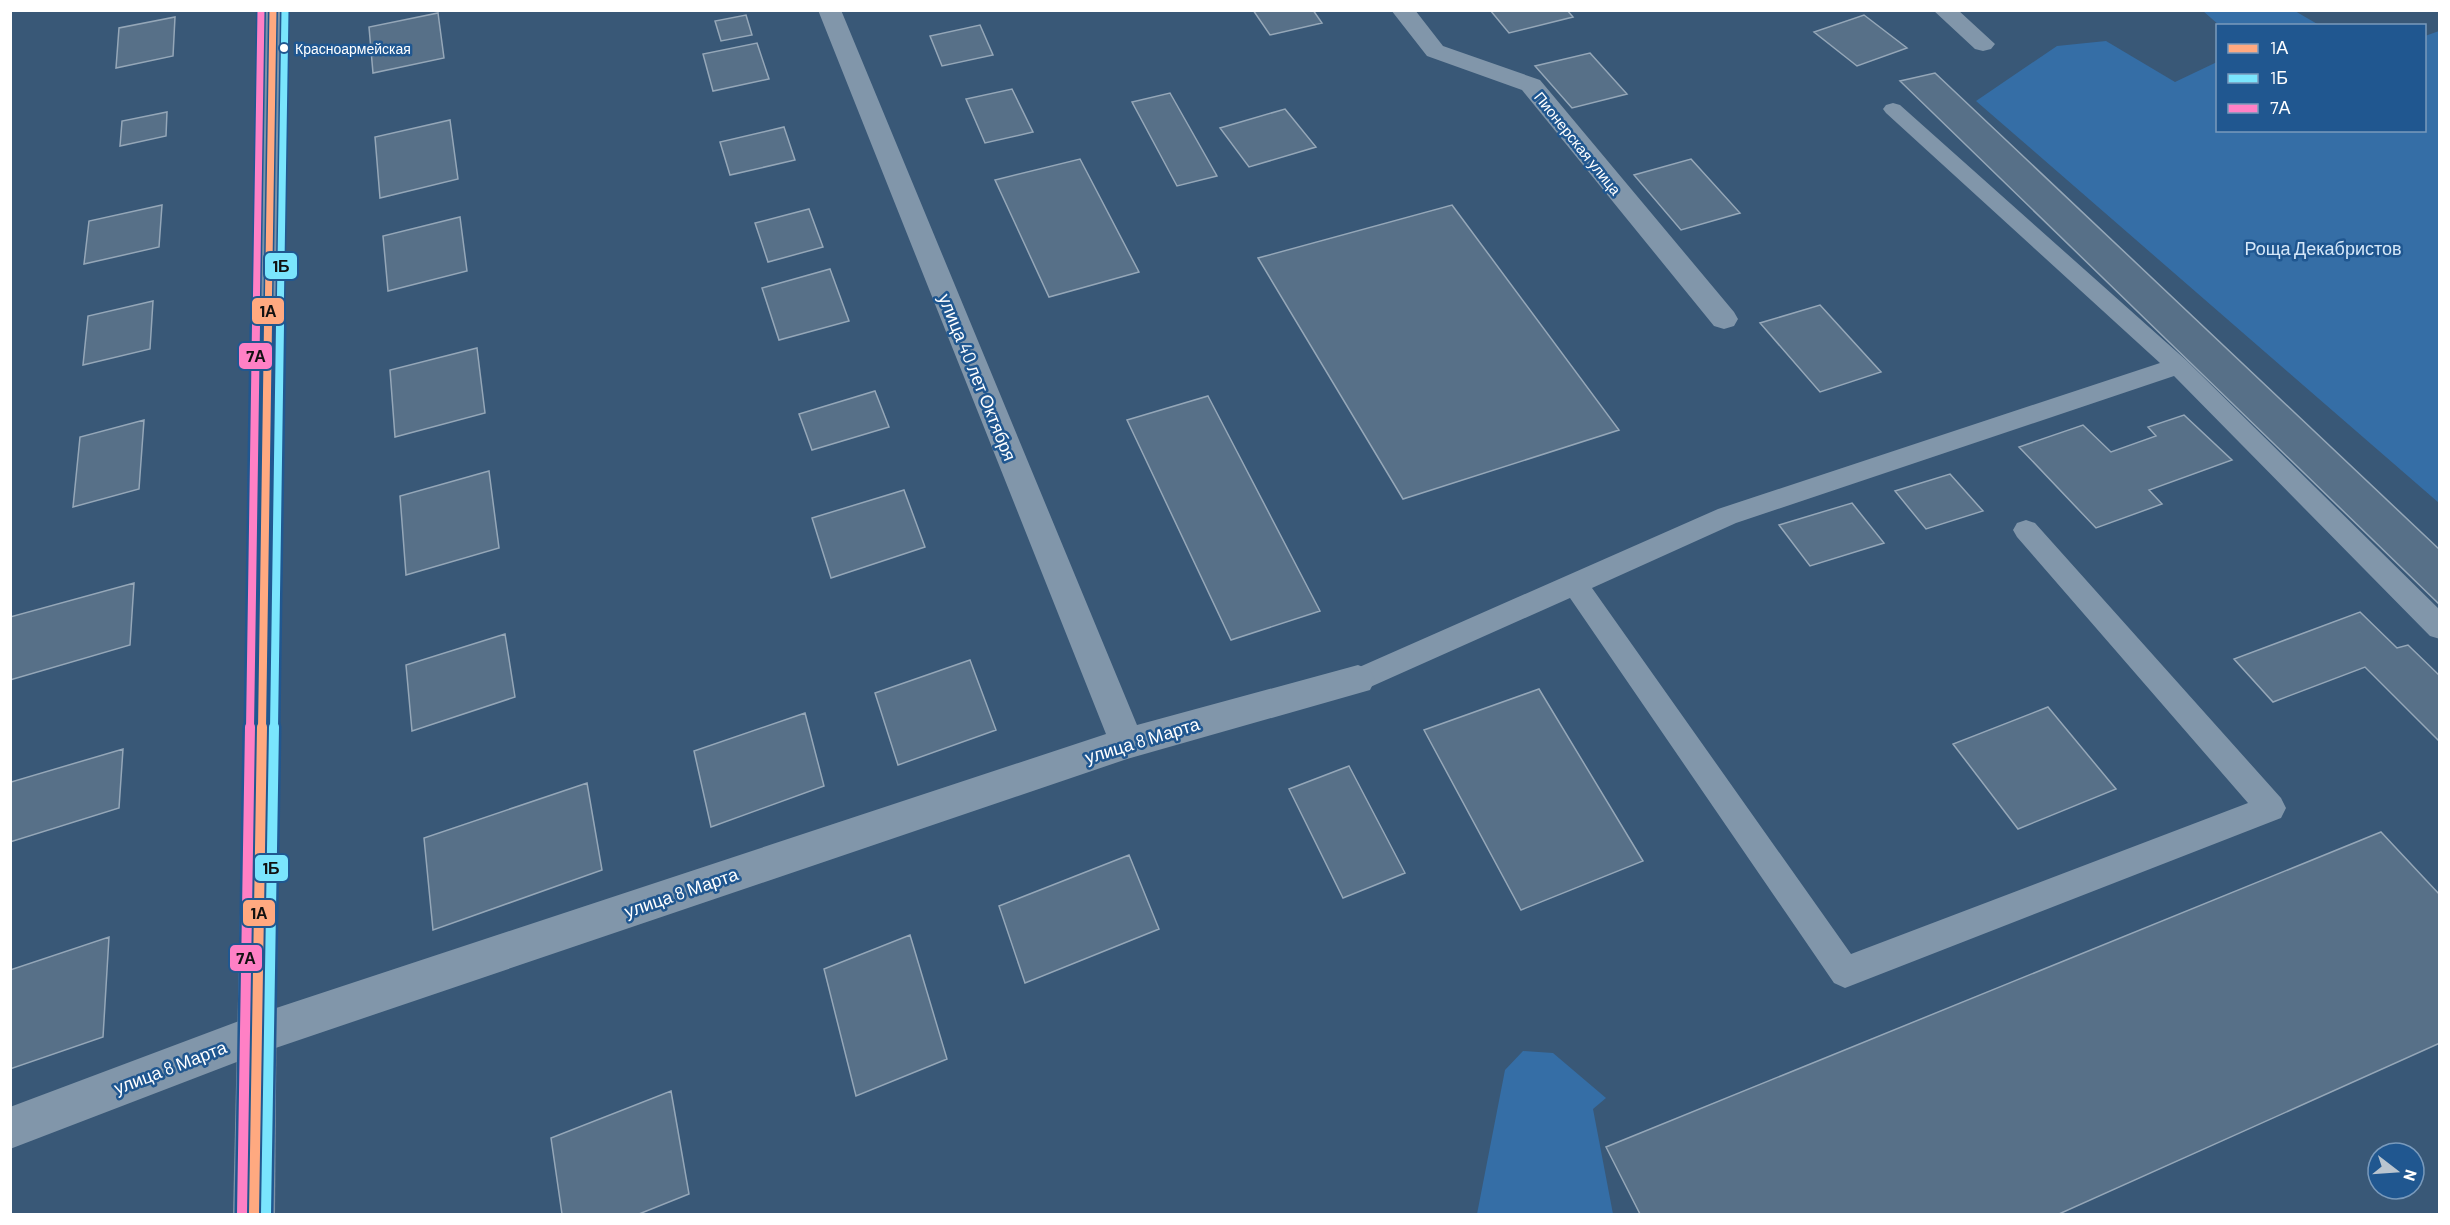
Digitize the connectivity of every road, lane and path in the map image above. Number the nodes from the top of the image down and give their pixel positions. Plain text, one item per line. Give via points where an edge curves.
1 (273, 10) edge
2 (830, 10) edge
3 (1402, 10) edge
4 (1944, 10) edge
5 (1983, 44) dead end
6 (1893, 109) dead end
7 (1724, 319) dead end
8 (2178, 366) junction
9 (2026, 530) dead end
10 (1575, 584) junction
11 (2439, 628) edge
12 (1358, 680) joint
13 (1127, 743) junction
14 (255, 1035) junction
15 (10, 1128) edge
16 (254, 1215) edge

1 - 14 main road
2 - 13 street, улица 40 лет Октября
3 - 7 street, Пионерская улица via 1435,51 1531,85
4 - 5 street
6 - 8 lane
8 - 10 lane via 1727,516
8 - 11 lane
9 - 10 lane via 2271,808 1845,972
10 - 12 lane
12 - 13 street, улица 8 Марта
13 - 14 street, улица 8 Марта
14 - 15 street, улица 8 Марта
14 - 16 main road

